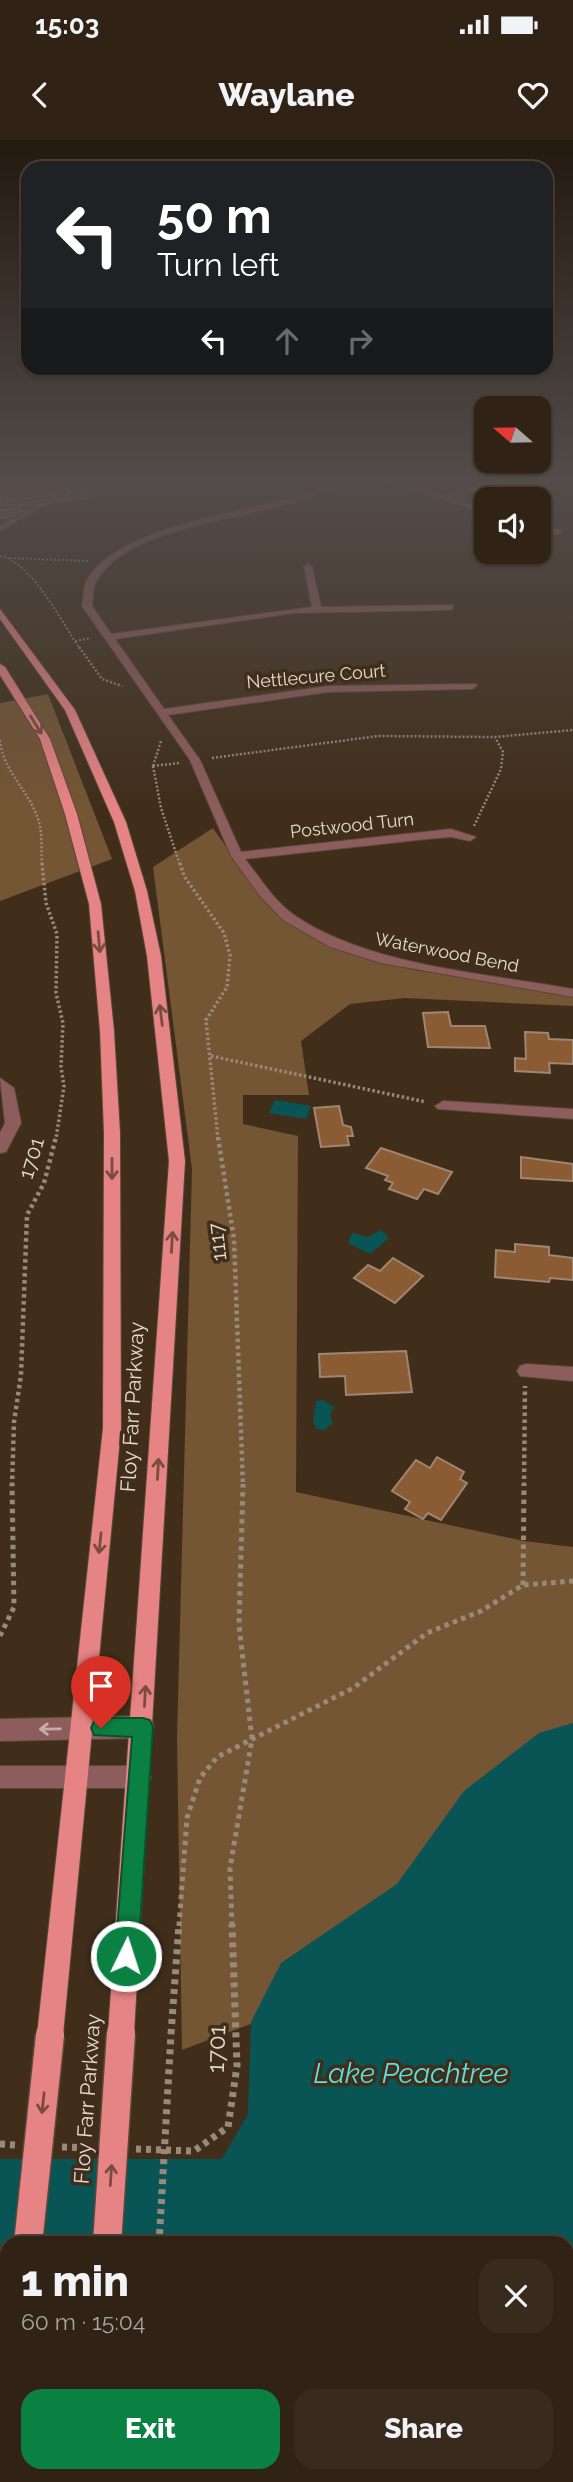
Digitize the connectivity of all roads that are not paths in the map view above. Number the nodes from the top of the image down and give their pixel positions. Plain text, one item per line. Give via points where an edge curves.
1 (90, 586) edge
2 (313, 586) edge
3 (450, 607) dead end
4 (317, 608) junction
5 (0, 612) edge
6 (110, 637) junction
7 (0, 667) edge
8 (472, 686) dead end
9 (163, 712) junction
10 (470, 837) road end
11 (237, 856) junction
12 (573, 993) edge
13 (0, 1083) edge
14 (443, 1106) road end
15 (573, 1114) edge
16 (0, 1148) edge
17 (526, 1371) road end
18 (573, 1374) edge
19 (143, 1727) junction
20 (80, 1728) junction
21 (0, 1730) edge
22 (0, 1777) edge
23 (139, 1777) junction
24 (74, 1779) junction
25 (29, 2236) edge
26 (108, 2236) edge

1 - 6 street, Waterwood Bend via 87,606
2 - 4 street
3 - 4 street
4 - 6 street
19 -> 5 main road, Floy Farr Parkway via 177,1161 157,983 141,891 120,822 70,710
6 - 9 street, Waterwood Bend
7 -> 20 main road, Floy Farr Parkway via 45,739 71,814 95,904 107,1031 112,1133 112,1428
8 - 9 street, Nettlecure Court via 328,689
9 - 11 street, Waterwood Bend via 195,760
10 - 11 street, Postwood Turn via 451,833
11 - 12 street, Waterwood Bend via 288,917 335,944 425,969
13 - 16 street via 7,1088 13,1123
14 - 15 street
17 - 18 street
19 - 20 street
19 - 23 main road, Floy Farr Parkway
20 -> 21 street
20 - 24 main road, Floy Farr Parkway
22 - 24 street
23 - 24 street
26 -> 23 main road, Floy Farr Parkway, bridge
24 -> 25 main road, Floy Farr Parkway, bridge

